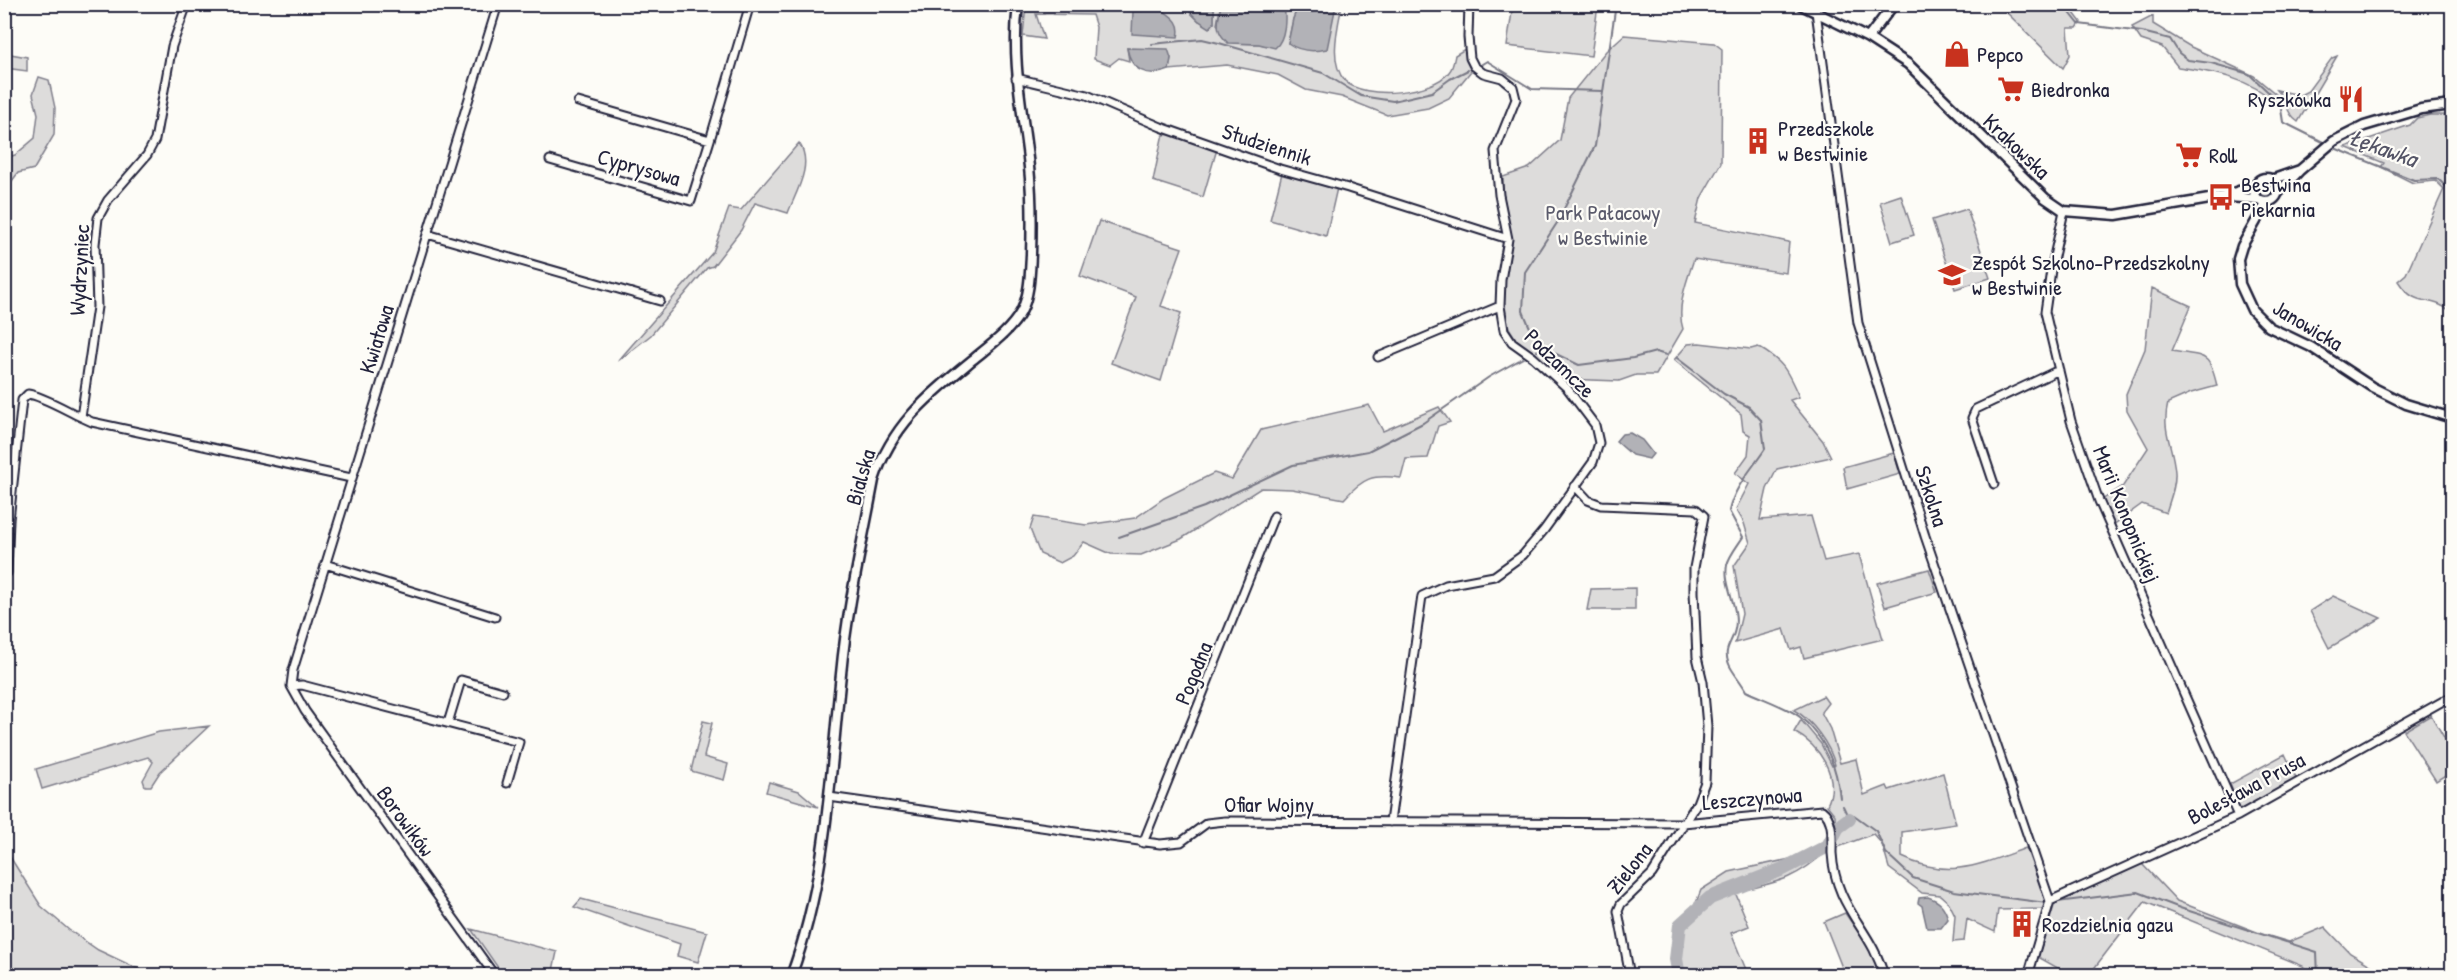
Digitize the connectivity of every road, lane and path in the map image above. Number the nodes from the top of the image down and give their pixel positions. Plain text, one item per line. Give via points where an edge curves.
1 (187, 4) edge
2 (498, 4) edge
3 (750, 4) edge
4 (1018, 4) edge
5 (1469, 4) edge
6 (1799, 4) edge
7 (1894, 4) edge
8 (1815, 9) edge
9 (1868, 38) junction
10 (1016, 78) junction
11 (578, 102) dead end
12 (2452, 105) edge
13 (710, 140) junction
14 (550, 160) dead end
15 (2300, 170) junction
16 (2271, 180) junction
17 (2254, 186) junction
18 (2277, 194) junction
19 (2224, 196) junction
20 (2257, 199) junction
21 (2267, 202) junction
22 (2064, 211) junction
23 (427, 234) junction
24 (1508, 239) junction
25 (660, 302) dead end
26 (1500, 306) junction
27 (1378, 357) dead end
28 (2059, 370) junction
29 (81, 417) junction
30 (2452, 418) edge
31 (351, 478) junction
32 (1994, 484) dead end
33 (1575, 486) junction
34 (1274, 516) dead end
35 (325, 564) junction
36 (7, 573) dead end
37 (495, 617) dead end
38 (291, 686) junction
39 (503, 692) dead end
40 (2452, 696) edge
41 (448, 723) junction
42 (507, 783) dead end
43 (829, 797) junction
44 (2238, 816) junction
45 (1390, 822) junction
46 (1683, 823) junction
47 (1143, 843) junction
48 (2050, 901) junction
49 (495, 975) edge
50 (790, 975) edge
51 (1630, 975) edge
52 (1884, 975) edge
53 (2028, 975) edge

1 - 29 street, Wydrzyniec via 172,46 155,140 108,200 97,224 97,307
2 - 23 street, Kwiatowa
3 - 13 street, Cyprysowa
4 - 10 street, Bialska
5 - 24 street, Podzamcze via 1470,58 1483,73 1503,78 1513,87 1516,99 1495,151
6 - 8 street, Krakowska
7 - 9 street
8 - 9 street, Krakowska
8 - 48 street, Szkolna via 1858,323 1925,536
9 - 22 street, Krakowska via 1908,64 2045,198
10 - 24 street, Studziennik via 1087,95 1161,127 1280,169
10 - 43 street, Bialska via 1031,197 1026,297 1011,325 906,418 879,464 843,657
11 - 13 street, Cyprysowa
12 - 15 street via 2421,109 2364,126 2334,141
13 - 14 street, Cyprysowa via 691,201
15 - 16 street
15 - 18 street
16 - 17 street via 2261,179
16 - 18 street
17 - 19 street
17 - 20 street
18 - 21 street
19 - 20 street
19 - 22 street via 2116,215
20 - 21 street
21 - 30 street, Janowicka via 2238,259 2240,284 2252,310 2270,327 2334,361 2372,387 2406,404
22 - 28 street, Marii Konopnickiej via 2046,312
23 - 25 street
23 - 31 street, Kwiatowa
24 - 26 street, Podzamcze
26 - 27 street
26 - 33 street, Podzamcze via 1504,330 1512,342 1567,388 1595,425 1599,443 1593,462
28 - 32 street via 1976,409 1972,418
28 - 44 street, Marii Konopnickiej via 2071,421 2099,501
29 - 31 street
29 - 36 street via 35,394 22,400
31 - 35 street, Kwiatowa
33 - 45 street, Podzamcze via 1544,530 1508,567 1494,576 1446,585 1422,596
33 - 46 street via 1588,500 1601,505 1696,509 1704,516 1694,568 1694,592 1697,657 1707,719 1705,782
34 - 47 street, Pogodna
35 - 37 street
35 - 38 street, Kwiatowa
38 - 41 street via 302,685
38 - 49 street, Borowików
39 - 41 street via 461,680
40 - 44 street, Bolesława Prusa
41 - 42 street via 519,742
43 - 47 street, Ofiar Wojny
43 - 50 street, Bialska via 811,908
44 - 48 street, Bolesława Prusa
45 - 46 street, Ofiar Wojny
45 - 47 street, Ofiar Wojny via 1225,821 1207,823 1181,842
46 - 51 street, Zielona via 1652,874 1618,911
46 - 52 street, Leszczynowa via 1822,810 1831,826 1837,885 1880,959
48 - 53 street

